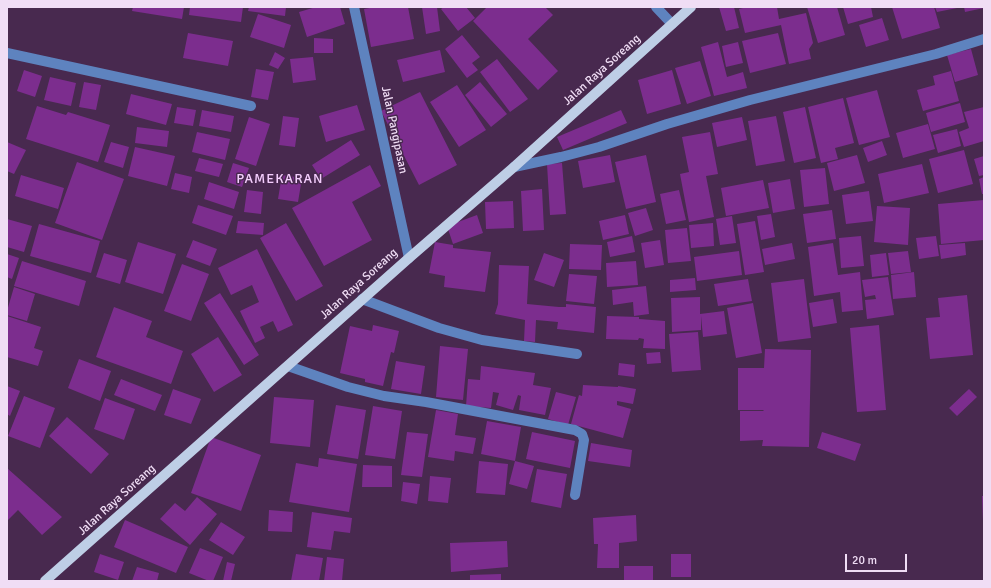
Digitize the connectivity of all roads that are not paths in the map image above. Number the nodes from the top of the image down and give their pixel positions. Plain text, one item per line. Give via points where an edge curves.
1 (354, 7) edge
2 (656, 7) edge
3 (691, 7) edge
4 (672, 24) junction
5 (984, 39) edge
6 (7, 53) edge
7 (251, 106) dead end
8 (514, 167) junction
9 (409, 258) junction
10 (362, 299) junction
11 (577, 354) dead end
12 (288, 366) junction
13 (575, 494) dead end
14 (45, 581) edge

1 - 9 street, Jalan Pangipasan
2 - 4 street
3 - 4 main road, Jalan Raya Soreang
4 - 8 main road, Jalan Raya Soreang
5 - 8 street via 936,54 750,100 599,147
6 - 7 street
8 - 9 main road, Jalan Raya Soreang
9 - 10 main road, Jalan Raya Soreang
10 - 11 street via 439,328 482,340
10 - 12 main road, Jalan Raya Soreang
12 - 13 street via 348,387 384,396 575,430 582,434 584,440
12 - 14 main road, Jalan Raya Soreang

